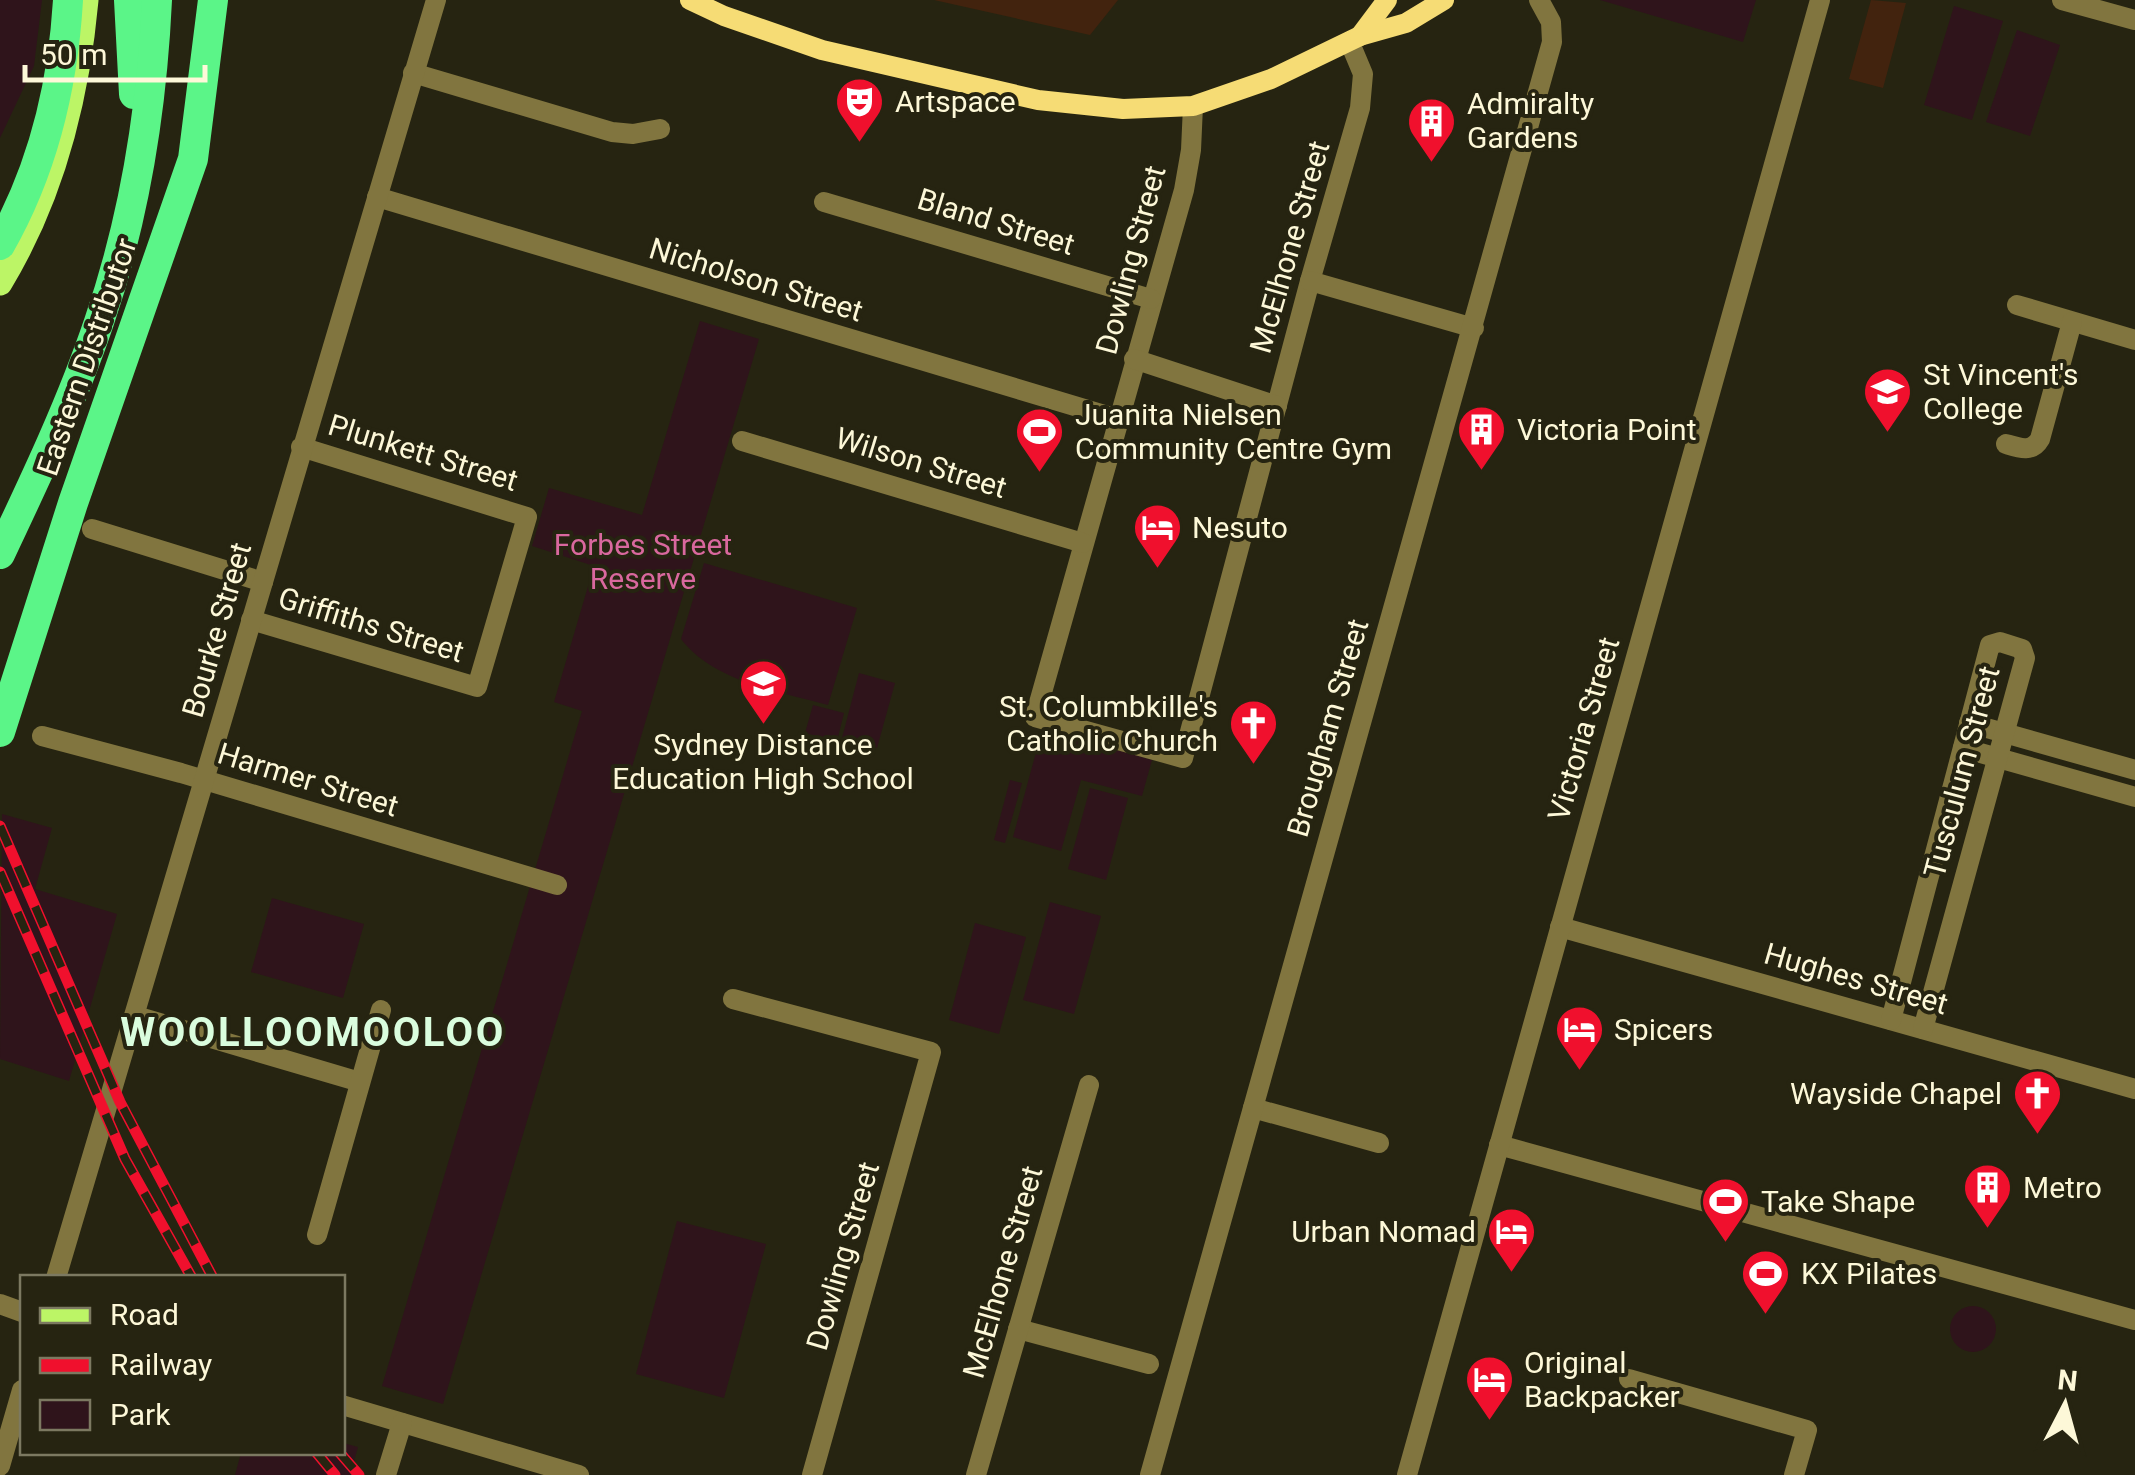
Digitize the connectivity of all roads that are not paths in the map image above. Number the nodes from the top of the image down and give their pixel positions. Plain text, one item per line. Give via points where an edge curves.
1 (55, 0) edge
2 (68, 0) edge
3 (86, 0) edge
4 (129, 0) edge
5 (157, 0) edge
6 (214, 0) edge
7 (436, 0) edge
8 (690, 0) edge
9 (1386, 0) edge
10 (1444, 0) edge
11 (1539, 0) edge
12 (1820, 0) edge
13 (2062, 0) edge
14 (2135, 20) edge
15 (1355, 40) junction
16 (413, 73) junction
17 (1193, 106) junction
18 (660, 129) dead end
19 (136, 167) junction
20 (376, 197) junction
21 (824, 202) dead end
22 (0, 213) edge
23 (0, 245) edge
24 (1310, 281) junction
25 (0, 282) edge
26 (1152, 299) junction
27 (2017, 306) dead end
28 (2072, 322) junction
29 (1474, 328) junction
30 (2135, 340) edge
31 (1134, 359) junction
32 (1277, 406) junction
33 (1118, 419) junction
34 (742, 441) dead end
35 (2006, 444) dead end
36 (301, 447) junction
37 (527, 517) joint
38 (92, 528) dead end
39 (1083, 543) junction
40 (0, 554) edge
41 (262, 582) junction
42 (251, 620) junction
43 (9, 689) edge
44 (1035, 717) joint
45 (1970, 723) junction
46 (0, 732) edge
47 (2004, 733) junction
48 (42, 736) dead end
49 (1963, 748) junction
50 (1998, 758) junction
51 (2135, 770) edge
52 (204, 780) junction
53 (2135, 797) edge
54 (557, 884) dead end
55 (1560, 926) junction
56 (733, 999) dead end
57 (380, 1010) dead end
58 (136, 1016) junction
59 (1891, 1020) junction
60 (1923, 1029) junction
61 (360, 1082) junction
62 (1089, 1085) dead end
63 (2135, 1089) edge
64 (1253, 1108) junction
65 (1379, 1143) dead end
66 (1499, 1145) junction
67 (317, 1236) dead end
68 (57, 1275) edge
69 (2135, 1320) edge
70 (1018, 1329) junction
71 (1149, 1364) dead end
72 (1629, 1379) dead end
73 (20, 1397) edge
74 (345, 1406) edge
75 (402, 1422) junction
76 (0, 1466) edge
77 (386, 1475) edge
78 (579, 1475) edge
79 (812, 1475) edge
80 (976, 1475) edge
81 (1150, 1475) edge
82 (1406, 1475) edge
83 (1794, 1475) edge

1 - 22 main road via 36,122
2 - 23 highway via 48,127
3 - 25 main road via 62,138 34,216
4 - 19 highway
5 - 19 highway, Eastern Distributor
6 - 43 highway, Eastern Distributor via 193,159
7 - 16 street, Bourke Street
8 - 17 main road via 822,50 1038,100 1123,109
9 - 15 main road
10 - 15 main road via 1406,23
11 - 29 street, Brougham Street via 1552,22 1552,42
12 - 55 street, Victoria Street
13 - 14 street
15 - 17 main road
15 - 24 street, McElhone Street via 1363,74 1360,108
16 - 18 street via 612,132
16 - 20 street, Bourke Street
17 - 26 street, Dowling Street via 1188,172
19 - 40 highway, Eastern Distributor via 100,320
20 - 33 street, Nicholson Street
20 - 36 street, Bourke Street
21 - 26 street, Bland Street
24 - 29 street
24 - 32 street, McElhone Street
26 - 31 street, Dowling Street
27 - 28 street
28 - 30 street
28 - 35 street via 2037,444
29 - 64 street, Brougham Street
31 - 32 street
31 - 33 street, Dowling Street
32 - 44 street, McElhone Street via 1183,758
33 - 39 street, Dowling Street
34 - 39 street, Wilson Street
36 - 37 street, Plunkett Street
36 - 41 street, Bourke Street
37 - 42 street, Griffiths Street via 477,687
38 - 41 street, Griffiths Street
39 - 44 street, Dowling Street
41 - 42 street, Bourke Street
42 - 52 street, Bourke Street
43 - 46 highway, Eastern Distributor
45 - 47 street
45 - 47 street, Tusculum Street via 1990,644 2000,642 2024,653
45 - 49 street, Tusculum Street
47 - 50 street, Tusculum Street
47 - 51 street
48 - 52 street, Harmer Street
49 - 50 street
49 - 59 street, Tusculum Street
50 - 53 street
50 - 60 street, Tusculum Street
52 - 54 street, Harmer Street
52 - 58 street, Bourke Street
55 - 59 street, Hughes Street
55 - 66 street, Victoria Street
56 - 79 street, Dowling Street via 931,1052
57 - 61 street
58 - 61 street
58 - 68 street, Bourke Street
59 - 60 street, Hughes Street
60 - 63 street, Hughes Street
61 - 67 street
62 - 70 street, McElhone Street
64 - 65 street
64 - 81 street, Brougham Street
66 - 69 street
66 - 82 street, Victoria Street
70 - 71 street
70 - 80 street, McElhone Street
72 - 83 street via 1807,1430
73 - 76 street
74 - 75 street
75 - 77 street
75 - 78 street

